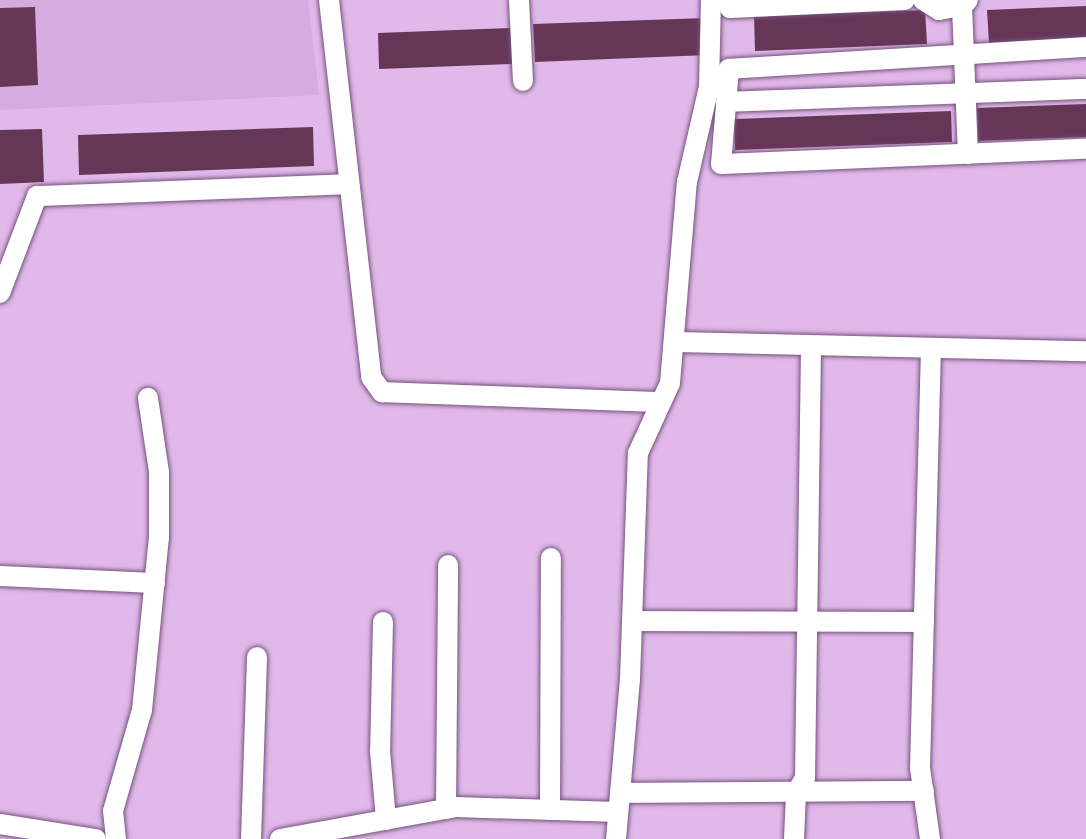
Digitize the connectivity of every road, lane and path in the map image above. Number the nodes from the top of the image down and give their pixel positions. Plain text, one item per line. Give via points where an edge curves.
1 (329, 0) edge
2 (519, 0) edge
3 (711, 0) edge
4 (729, 0) edge
5 (905, 0) edge
6 (923, 0) edge
7 (965, 3) edge
8 (1086, 47) edge
9 (964, 54) junction
10 (523, 81) dead end
11 (1086, 89) edge
12 (966, 93) junction
13 (726, 102) junction
14 (1086, 149) edge
15 (968, 154) junction
16 (349, 184) junction
17 (0, 293) edge
18 (676, 342) junction
19 (811, 346) junction
20 (931, 349) junction
21 (1086, 351) edge
22 (148, 398) dead end
23 (661, 402) junction
24 (551, 558) dead end
25 (448, 565) dead end
26 (0, 576) edge
27 (155, 583) junction
28 (632, 621) junction
29 (383, 622) dead end
30 (808, 622) junction
31 (924, 622) junction
32 (257, 657) dead end
33 (924, 791) junction
34 (796, 793) junction
35 (619, 802) junction
36 (446, 809) junction
37 (550, 810) junction
38 (386, 820) junction
39 (0, 824) edge
40 (96, 839) edge
41 (116, 839) edge
42 (251, 839) edge
43 (280, 839) edge
44 (616, 839) edge
45 (794, 839) edge
46 (930, 839) edge

1 - 16 street
2 - 10 street
3 - 18 street via 709,87 687,182
4 - 5 street via 730,8
6 - 7 street via 939,10
7 - 9 street
8 - 9 street
9 - 12 street
9 - 13 street via 729,69
11 - 12 street
12 - 13 street
12 - 15 street
13 - 15 street via 721,164
14 - 15 street
16 - 17 street via 37,196
16 - 23 street via 371,377 382,392
18 - 19 street
18 - 23 street
19 - 20 street
19 - 30 street
20 - 21 street
20 - 31 street
22 - 27 street via 159,472
23 - 28 street via 638,453
24 - 37 street
25 - 36 street
26 - 27 street
27 - 41 street via 142,710 113,811
28 - 30 street
28 - 35 street
29 - 38 street via 380,751
30 - 31 street
30 - 34 street via 805,778
31 - 33 street
32 - 42 street
33 - 34 street
33 - 46 street
34 - 35 street
34 - 45 street
35 - 37 street
35 - 44 street
36 - 37 street
36 - 38 street
38 - 43 street
39 - 40 street

